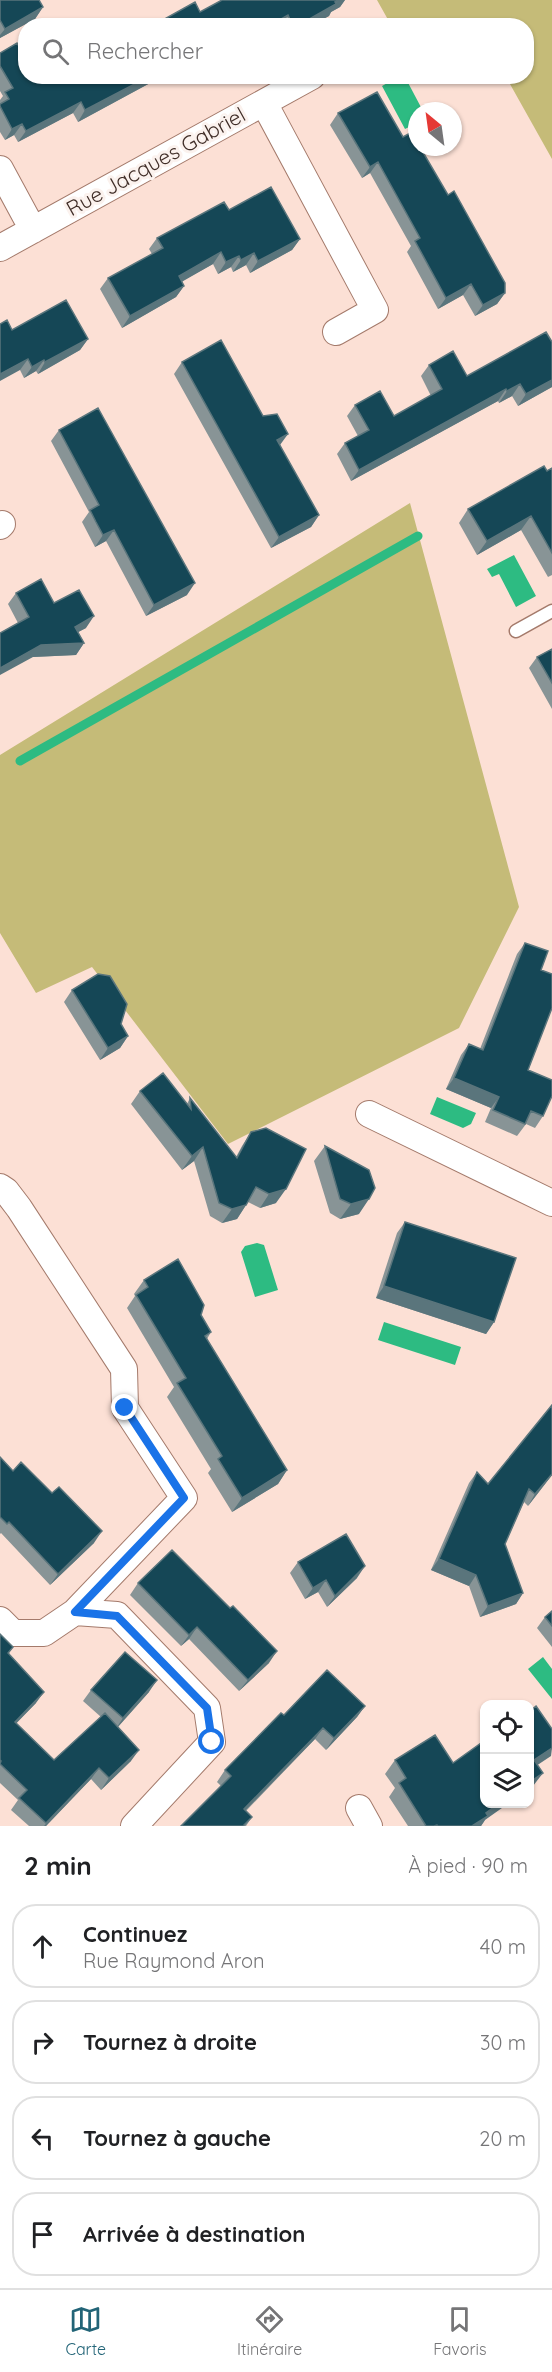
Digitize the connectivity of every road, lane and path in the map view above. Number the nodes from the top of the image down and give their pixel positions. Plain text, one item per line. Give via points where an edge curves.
1 (298, 84) edge
2 (264, 103) junction
3 (0, 170) edge
4 (33, 230) junction
5 (0, 248) edge
6 (336, 332) dead end
7 (552, 611) edge
8 (516, 631) dead end
9 (369, 1114) dead end
10 (0, 1187) edge
11 (552, 1203) edge
12 (75, 1612) junction
13 (0, 1620) edge
14 (134, 1826) edge

1 - 2 street, Rue Jacques Gabriel
2 - 4 street, Rue Jacques Gabriel
2 - 6 street via 375,310
3 - 4 street
4 - 5 street, Rue Jacques Gabriel
7 - 8 lane
9 - 11 street
10 - 12 street via 20,1208 124,1369 125,1408 184,1498
12 - 13 street via 44,1633 12,1633
12 - 14 street via 117,1616 207,1708 212,1742

